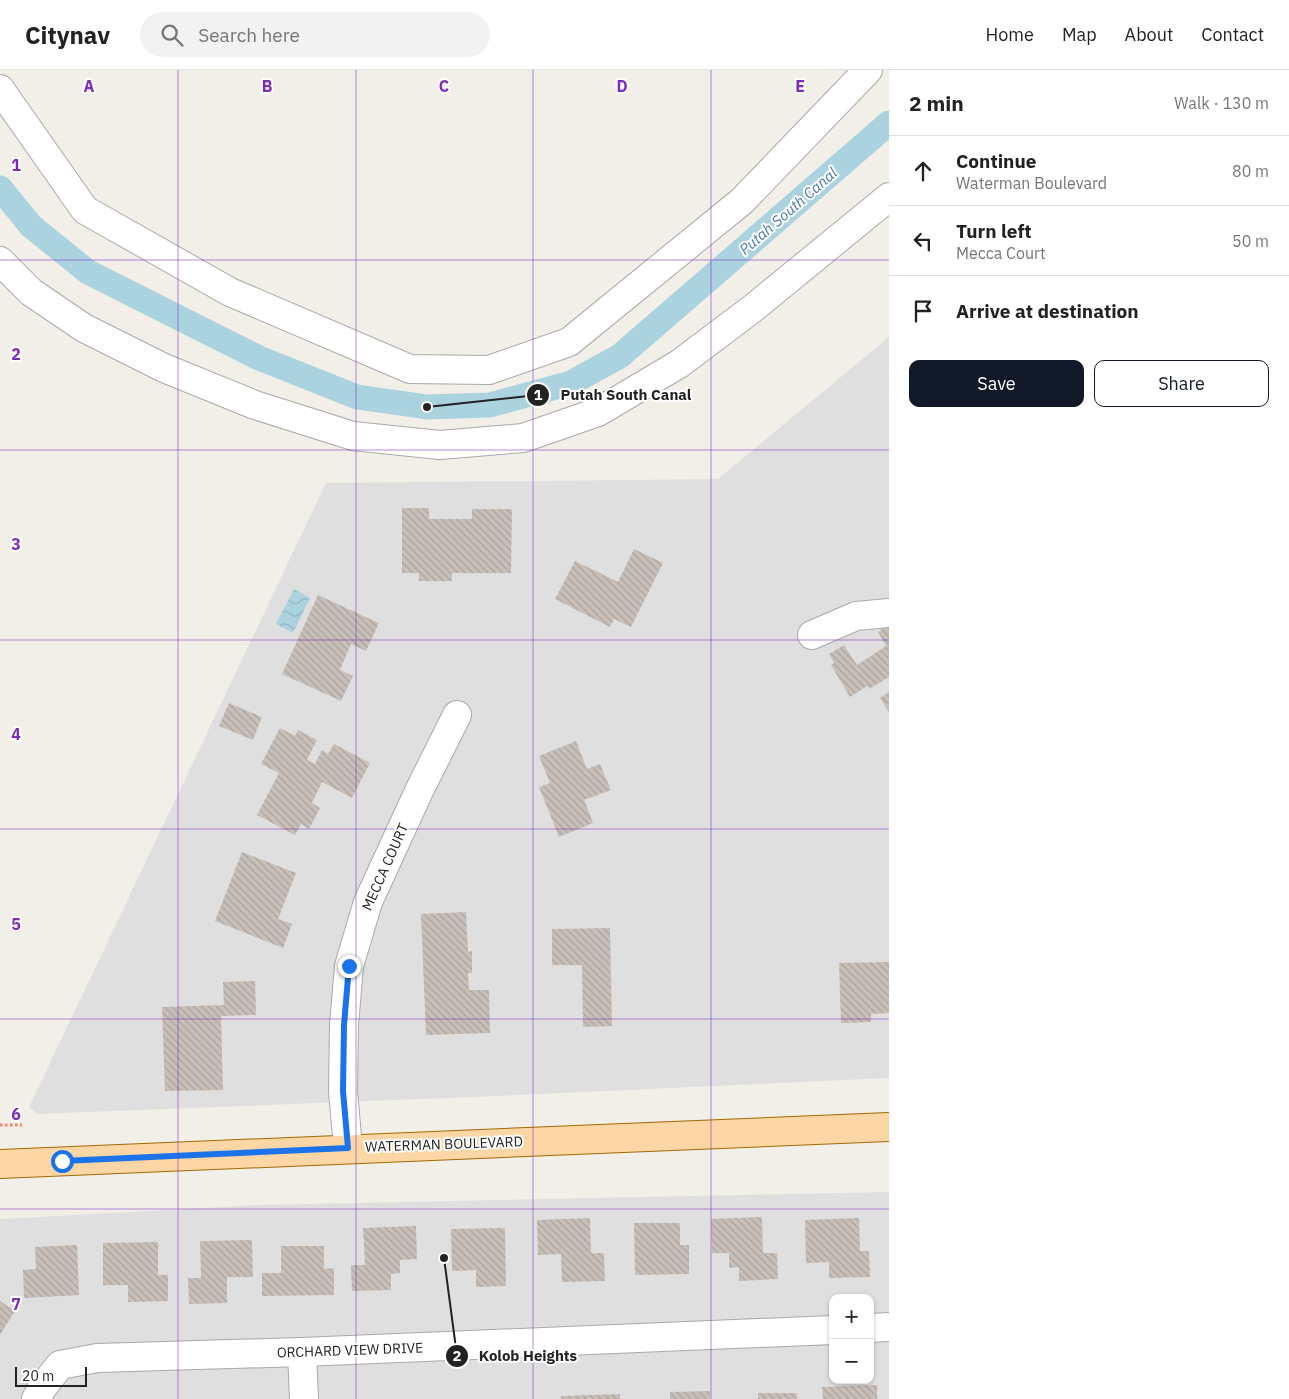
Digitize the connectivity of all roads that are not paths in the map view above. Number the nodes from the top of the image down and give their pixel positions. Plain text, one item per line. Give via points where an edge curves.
1 (868, 70) edge
2 (0, 89) edge
3 (889, 197) edge
4 (0, 261) edge
5 (889, 613) edge
6 (812, 635) dead end
7 (457, 715) dead end
8 (889, 1127) edge
9 (348, 1148) junction
10 (0, 1164) edge
11 (889, 1327) edge
12 (874, 1328) edge
13 (829, 1330) edge
14 (302, 1352) junction
15 (36, 1399) edge
16 (304, 1399) edge

1 - 2 street via 742,201 570,342 490,370 410,369 230,292 85,210
3 - 4 street via 679,364 598,412 523,438 440,446 354,436 255,405 164,368 84,328 31,292
5 - 6 street via 856,616
7 - 9 street, MECCA COURT via 368,902 349,966 343,1091
8 - 9 main road, WATERMAN BOULEVARD
9 - 10 main road, WATERMAN BOULEVARD
11 - 12 street
13 - 14 street, ORCHARD VIEW DRIVE
14 - 15 street, ORCHARD VIEW DRIVE via 97,1358 60,1365
14 - 16 street

